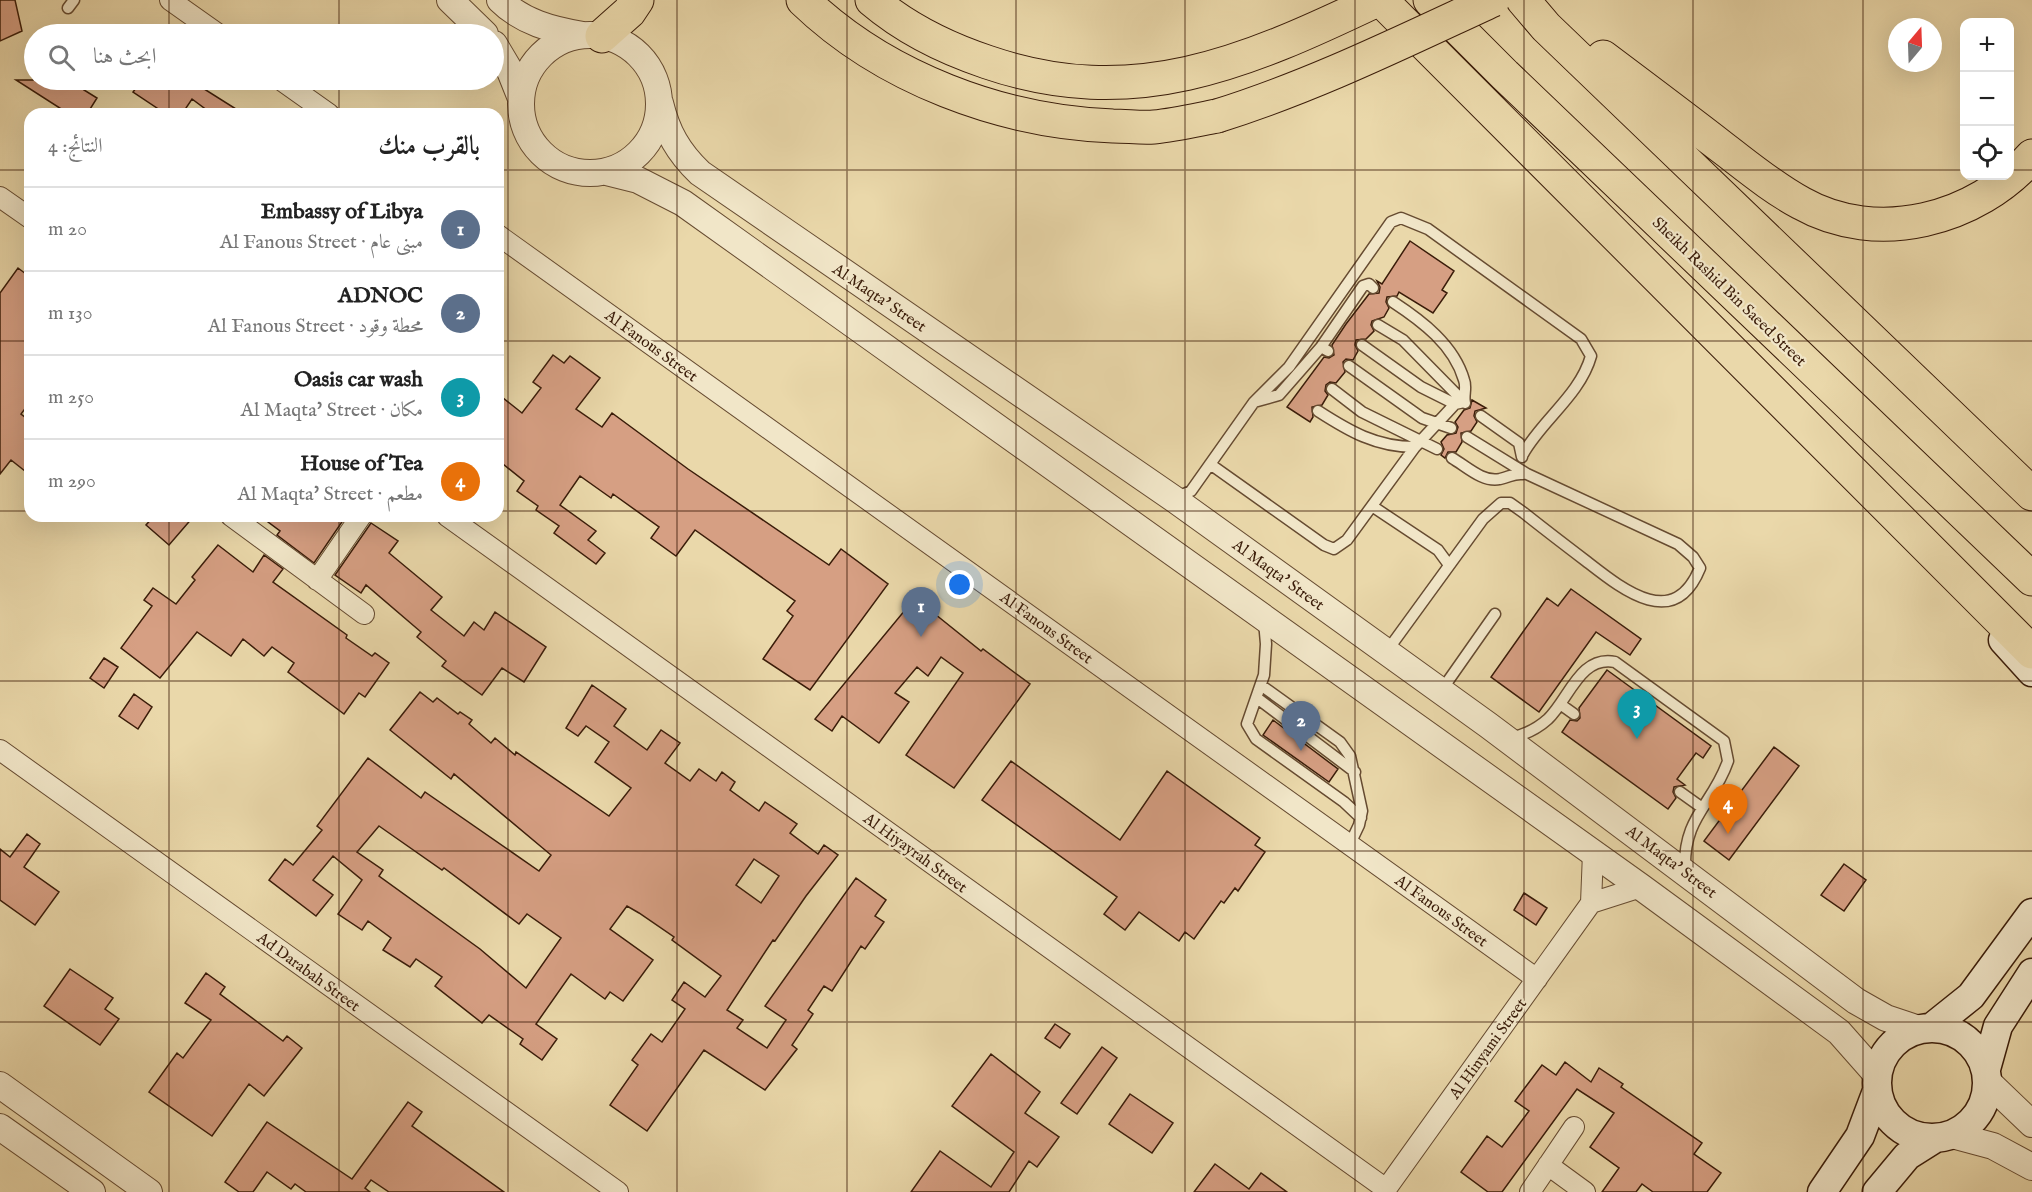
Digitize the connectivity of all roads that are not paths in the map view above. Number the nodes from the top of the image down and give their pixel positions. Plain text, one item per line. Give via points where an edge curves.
1 (170, 0) edge
2 (450, 0) edge
3 (500, 0) edge
4 (637, 0) edge
5 (803, 0) edge
6 (872, 0) edge
7 (1379, 0) edge
8 (1430, 0) edge
9 (1493, 0) edge
10 (1523, 0) edge
11 (204, 24) edge
12 (475, 24) edge
13 (1546, 27) junction
14 (593, 35) junction
15 (504, 61) edge
16 (295, 90) edge
17 (520, 96) junction
18 (660, 103) junction
19 (321, 108) edge
20 (2032, 156) edge
21 (606, 172) junction
22 (0, 197) edge
23 (24, 214) edge
24 (504, 239) edge
25 (1373, 288) dead end
26 (1393, 302) dead end
27 (1378, 325) dead end
28 (1362, 345) dead end
29 (1349, 366) dead end
30 (1286, 388) junction
31 (1332, 389) dead end
32 (1296, 395) dead end
33 (1254, 402) junction
34 (1462, 404) junction
35 (1318, 411) dead end
36 (1481, 416) dead end
37 (1437, 422) junction
38 (1451, 428) dead end
39 (1467, 437) dead end
40 (1418, 443) junction
41 (1437, 449) dead end
42 (1523, 454) junction
43 (1452, 458) dead end
44 (1210, 464) junction
45 (1527, 474) junction
46 (2032, 494) edge
47 (1174, 499) junction
48 (1372, 506) junction
49 (239, 522) edge
50 (357, 522) edge
51 (455, 522) edge
52 (1449, 565) junction
53 (2032, 579) edge
54 (317, 580) junction
55 (1977, 597) junction
56 (364, 614) dead end
57 (1495, 614) dead end
58 (1263, 618) junction
59 (1386, 652) junction
60 (2032, 652) edge
61 (2032, 672) edge
62 (1262, 686) junction
63 (1441, 691) junction
64 (1257, 698) junction
65 (1560, 704) junction
66 (1574, 714) dead end
67 (1507, 739) junction
68 (0, 750) edge
69 (1355, 772) junction
70 (1680, 792) dead end
71 (1701, 807) junction
72 (1361, 818) junction
73 (1350, 844) junction
74 (1593, 853) junction
75 (1685, 871) junction
76 (1641, 887) junction
77 (1591, 903) junction
78 (2032, 913) edge
79 (2032, 973) edge
80 (1537, 979) junction
81 (1925, 1028) junction
82 (1987, 1076) junction
83 (1877, 1083) junction
84 (0, 1085) edge
85 (2032, 1124) edge
86 (0, 1126) edge
87 (1574, 1127) dead end
88 (1943, 1137) junction
89 (1548, 1165) junction
90 (2032, 1167) edge
91 (1385, 1190) edge
92 (92, 1192) edge
93 (149, 1192) edge
94 (618, 1192) edge
95 (1530, 1192) edge
96 (1585, 1192) edge
97 (1822, 1192) edge
98 (1877, 1192) edge

1 - 11 street
2 - 12 street
3 - 14 street via 537,24
4 - 14 highway via 629,12
5 - 9 highway, bridge via 870,53 943,89 1011,112 1080,125 1153,127 1217,116 1272,99
6 - 7 highway via 894,19 958,52 1023,74 1089,84 1152,81 1201,71 1305,35
7 - 55 highway
8 - 53 highway, Sheikh Rashid Bin Saeed Street
10 - 13 highway
13 - 20 highway via 1586,44 1763,179 1802,204 1845,220 1890,225 1936,218 1979,201 2016,175
13 - 46 highway
14 - 17 street via 565,39 548,48 534,62
14 - 18 street via 620,42 636,52 657,84
15 - 17 street
16 - 19 street
17 - 21 street via 526,133 551,162 586,174
18 - 21 street via 651,139 631,160
18 - 47 street, Al Maqta' Street via 673,142 700,173
21 - 58 street via 638,180 683,203
22 - 23 street
24 - 73 street, Al Fanous Street
25 - 30 lane via 1369,284 1363,286 1352,309 1305,375
26 - 34 lane via 1435,333 1460,369 1466,383
27 - 34 lane via 1403,340
28 - 34 lane via 1421,387
29 - 37 lane via 1422,418
30 - 32 lane
30 - 33 lane via 1279,395
31 - 40 lane via 1362,412
33 - 42 lane via 1289,367 1391,222 1401,218 1447,241 1581,339 1591,356 1581,379
33 - 44 lane
34 - 37 lane
35 - 40 lane via 1357,436 1394,447
36 - 42 lane via 1519,443
37 - 38 lane
37 - 40 lane
39 - 45 lane
40 - 41 lane
40 - 48 lane
42 - 45 lane via 1522,466
43 - 45 lane via 1488,480
44 - 47 lane via 1191,491
44 - 48 lane via 1334,549 1347,540
45 - 52 lane via 1678,544 1700,568 1689,590 1663,602 1624,591 1510,503 1501,503 1483,519
47 - 59 street, Al Maqta' Street
48 - 52 lane via 1438,550
49 - 54 street
50 - 54 street
51 - 91 street, Al Hiyayrah Street
52 - 59 lane
54 - 56 street
55 - 60 highway
55 - 61 main road via 1998,632
57 - 63 lane
58 - 62 lane via 1266,655
58 - 74 street
59 - 63 street, Al Maqta' Street
62 - 64 lane
62 - 69 lane via 1340,742
63 - 67 street, Al Maqta' Street
64 - 69 lane
64 - 72 lane via 1248,724 1252,735
65 - 66 lane
65 - 67 lane via 1538,727
65 - 71 lane via 1586,668 1599,661 1615,662 1724,741 1729,754 1726,768
67 - 75 street, Al Maqta' Street
68 - 94 street, Ad Darabah Street
69 - 72 lane
70 - 71 lane
71 - 75 lane via 1686,843
72 - 73 lane
73 - 80 street, Al Fanous Street
74 - 76 street
74 - 77 street
75 - 81 street, Al Maqta' Street via 1856,1001 1886,1018
76 - 77 street
76 - 83 street via 1839,1032
77 - 80 street, Al Hinyami Street
78 - 81 main road via 1982,983 1959,1008
79 - 82 main road via 1998,1026
80 - 91 street, Al Hinyami Street
81 - 82 main road via 1950,1030 1966,1039 1978,1053
81 - 83 main road via 1904,1035 1891,1046 1881,1059
82 - 85 street
82 - 88 main road via 1986,1099 1978,1114 1967,1127
83 - 88 main road via 1881,1107 1890,1120 1910,1134
83 - 97 main road via 1860,1136
84 - 93 street
86 - 92 street
87 - 89 street
88 - 90 street via 1993,1146
88 - 98 main road via 1908,1156
89 - 95 street
89 - 96 street

